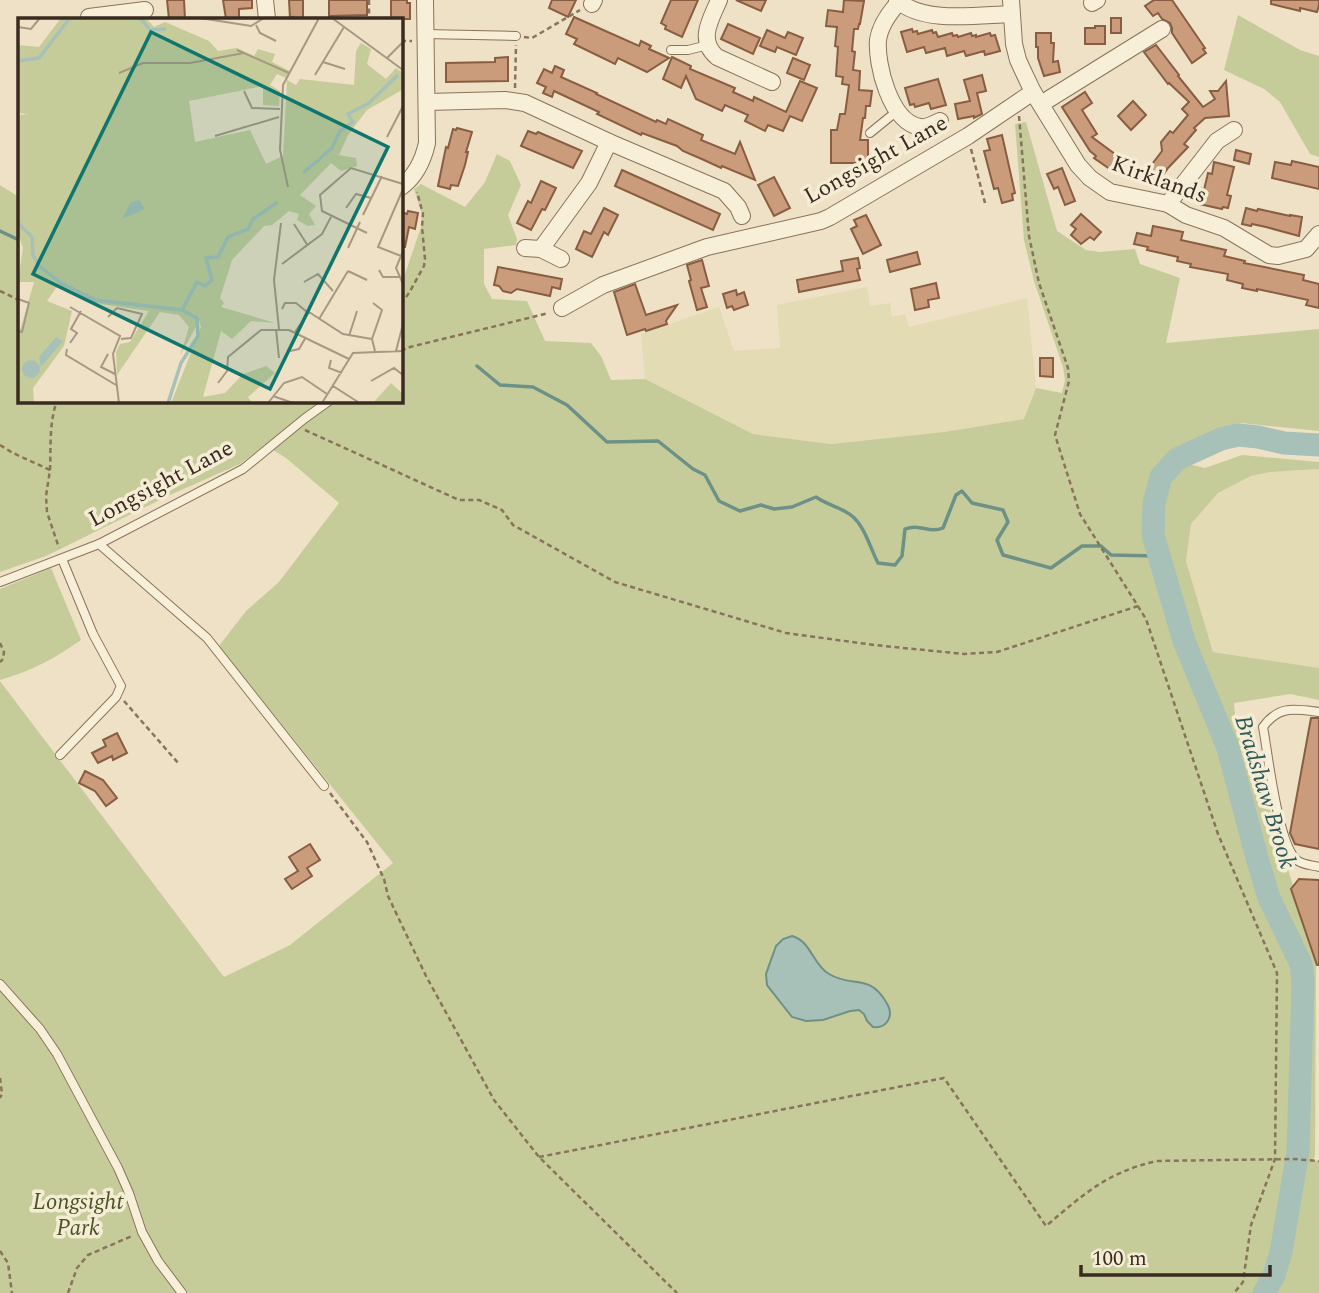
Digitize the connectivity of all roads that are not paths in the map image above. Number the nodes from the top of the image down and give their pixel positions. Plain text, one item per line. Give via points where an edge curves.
1 (265, 0) edge
2 (425, 0) edge
3 (719, 0) edge
4 (898, 1) edge
5 (1011, 7) edge
6 (145, 10) edge
7 (89, 17) dead end
8 (267, 18) edge
9 (1153, 33) dead end
10 (425, 34) junction
11 (516, 36) road end
12 (708, 45) junction
13 (671, 50) dead end
14 (768, 76) dead end
15 (1037, 98) junction
16 (427, 102) junction
17 (897, 111) junction
18 (940, 121) dead end
19 (1234, 130) dead end
20 (870, 133) dead end
21 (609, 142) junction
22 (405, 184) edge
23 (1168, 204) junction
24 (742, 209) dead end
25 (1319, 234) edge
26 (1312, 253) edge
27 (561, 259) dead end
28 (562, 308) road end
29 (328, 402) edge
30 (99, 544) junction
31 (62, 559) junction
32 (0, 582) edge
33 (1319, 712) edge
34 (60, 755) dead end
35 (324, 786) road end
36 (1319, 866) edge
37 (0, 984) edge
38 (182, 1293) edge

1 - 8 street
2 - 10 street
3 - 12 street via 706,28
4 - 5 street via 937,15
4 - 17 street via 878,38 878,62
5 - 15 street via 1018,60
6 - 7 street
9 - 15 street, Longsight Lane
10 - 11 lane
10 - 16 street
12 - 13 lane
12 - 14 street via 717,57
15 - 23 street, Kirklands via 1090,177 1110,192
15 - 28 street, Longsight Lane via 1015,104 821,221 707,247 603,285
16 - 21 street via 525,103
16 - 22 street via 424,157
17 - 18 street via 920,127
17 - 20 lane
19 - 23 street via 1214,138
21 - 24 street via 724,191
21 - 27 street via 589,183 533,248
23 - 26 street, Kirklands via 1224,228 1269,255
25 - 26 street, Kirklands
29 - 30 lane, Longsight Lane via 243,469
30 - 31 lane, Longsight Lane
30 - 35 lane via 207,638
31 - 32 lane, Longsight Lane
31 - 34 lane via 121,686
33 - 36 lane via 1282,710 1264,727 1275,799 1289,849 1296,860
37 - 38 lane via 57,1054 118,1168 142,1232

